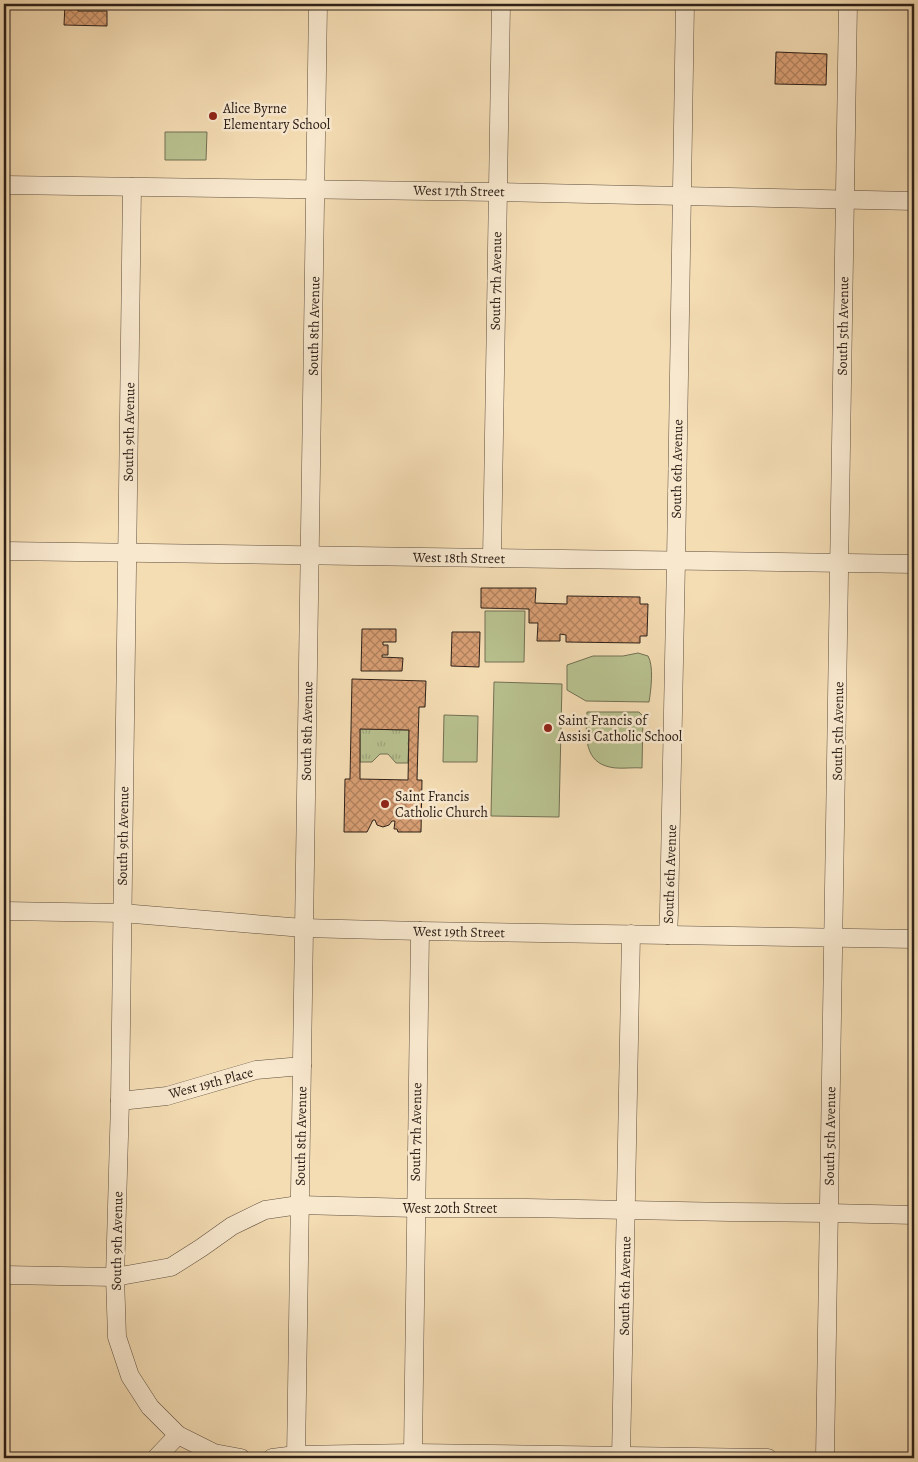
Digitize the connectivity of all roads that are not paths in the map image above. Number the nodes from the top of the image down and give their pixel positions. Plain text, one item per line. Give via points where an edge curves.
1 (318, 4) edge
2 (501, 4) edge
3 (685, 4) edge
4 (848, 4) edge
5 (4, 185) edge
6 (132, 187) junction
7 (316, 190) junction
8 (498, 192) junction
9 (681, 196) junction
10 (845, 200) junction
11 (914, 201) edge
12 (4, 551) edge
13 (128, 553) junction
14 (310, 555) junction
15 (492, 558) junction
16 (676, 561) junction
17 (840, 563) junction
18 (914, 564) edge
19 (4, 911) edge
20 (122, 913) junction
21 (303, 928) junction
22 (420, 931) junction
23 (631, 934) junction
24 (668, 935) junction
25 (834, 938) junction
26 (914, 939) edge
27 (302, 1066) junction
28 (120, 1101) junction
29 (299, 1206) junction
30 (415, 1208) junction
31 (626, 1211) junction
32 (829, 1212) junction
33 (914, 1215) edge
34 (4, 1275) edge
35 (115, 1277) junction
36 (178, 1435) junction
37 (413, 1453) junction
38 (296, 1456) edge
39 (456, 1456) edge
40 (621, 1457) edge
41 (156, 1458) edge
42 (241, 1458) edge
43 (272, 1458) edge
44 (768, 1458) edge
45 (825, 1458) edge

1 - 7 street, South 8th Avenue
2 - 8 street, South 7th Avenue
3 - 9 street, South 6th Avenue
4 - 10 street, South 5th Avenue
5 - 6 street, West 17th Street
6 - 7 street, West 17th Street
6 - 13 street, South 9th Avenue
7 - 8 street, West 17th Street
7 - 14 street, South 8th Avenue
8 - 9 street, West 17th Street
8 - 15 street, South 7th Avenue
9 - 10 street, West 17th Street
9 - 16 street, South 6th Avenue
10 - 11 street, West 17th Street
10 - 17 street, South 5th Avenue
12 - 13 street, West 18th Street
13 - 14 street, West 18th Street
13 - 20 street, South 9th Avenue
14 - 15 street, West 18th Street
14 - 21 street, South 8th Avenue
15 - 16 street, West 18th Street
16 - 17 street, West 18th Street
16 - 24 street, South 6th Avenue
17 - 18 street, West 18th Street
17 - 25 street, South 5th Avenue
19 - 20 street, West 19th Street
20 - 21 street, West 19th Street
20 - 28 street, South 9th Avenue
21 - 22 street, West 19th Street
21 - 27 street, South 8th Avenue
22 - 23 street, West 19th Street
22 - 30 street, South 7th Avenue
23 - 24 street, West 19th Street
23 - 31 street, South 6th Avenue
24 - 25 street, West 19th Street
25 - 26 street, West 19th Street
25 - 32 street, South 5th Avenue
27 - 28 street, West 19th Place via 256,1070 167,1096
27 - 29 street, South 8th Avenue
28 - 35 street, South 9th Avenue
29 - 30 street, West 20th Street
29 - 35 street, West 20th Street via 265,1210 232,1226 171,1267
29 - 38 street, South 8th Avenue
30 - 31 street, West 20th Street
30 - 37 street, South 7th Avenue
31 - 32 street, West 20th Street
31 - 40 street, South 6th Avenue
32 - 33 street, West 20th Street
32 - 45 street, South 5th Avenue
34 - 35 street, West 20th Street
35 - 36 street, South 9th Avenue via 117,1337 130,1376 150,1407
36 - 41 street
36 - 42 street, South 9th Avenue via 214,1453
37 - 38 street
37 - 39 street
38 - 43 street
39 - 40 street
40 - 44 street

